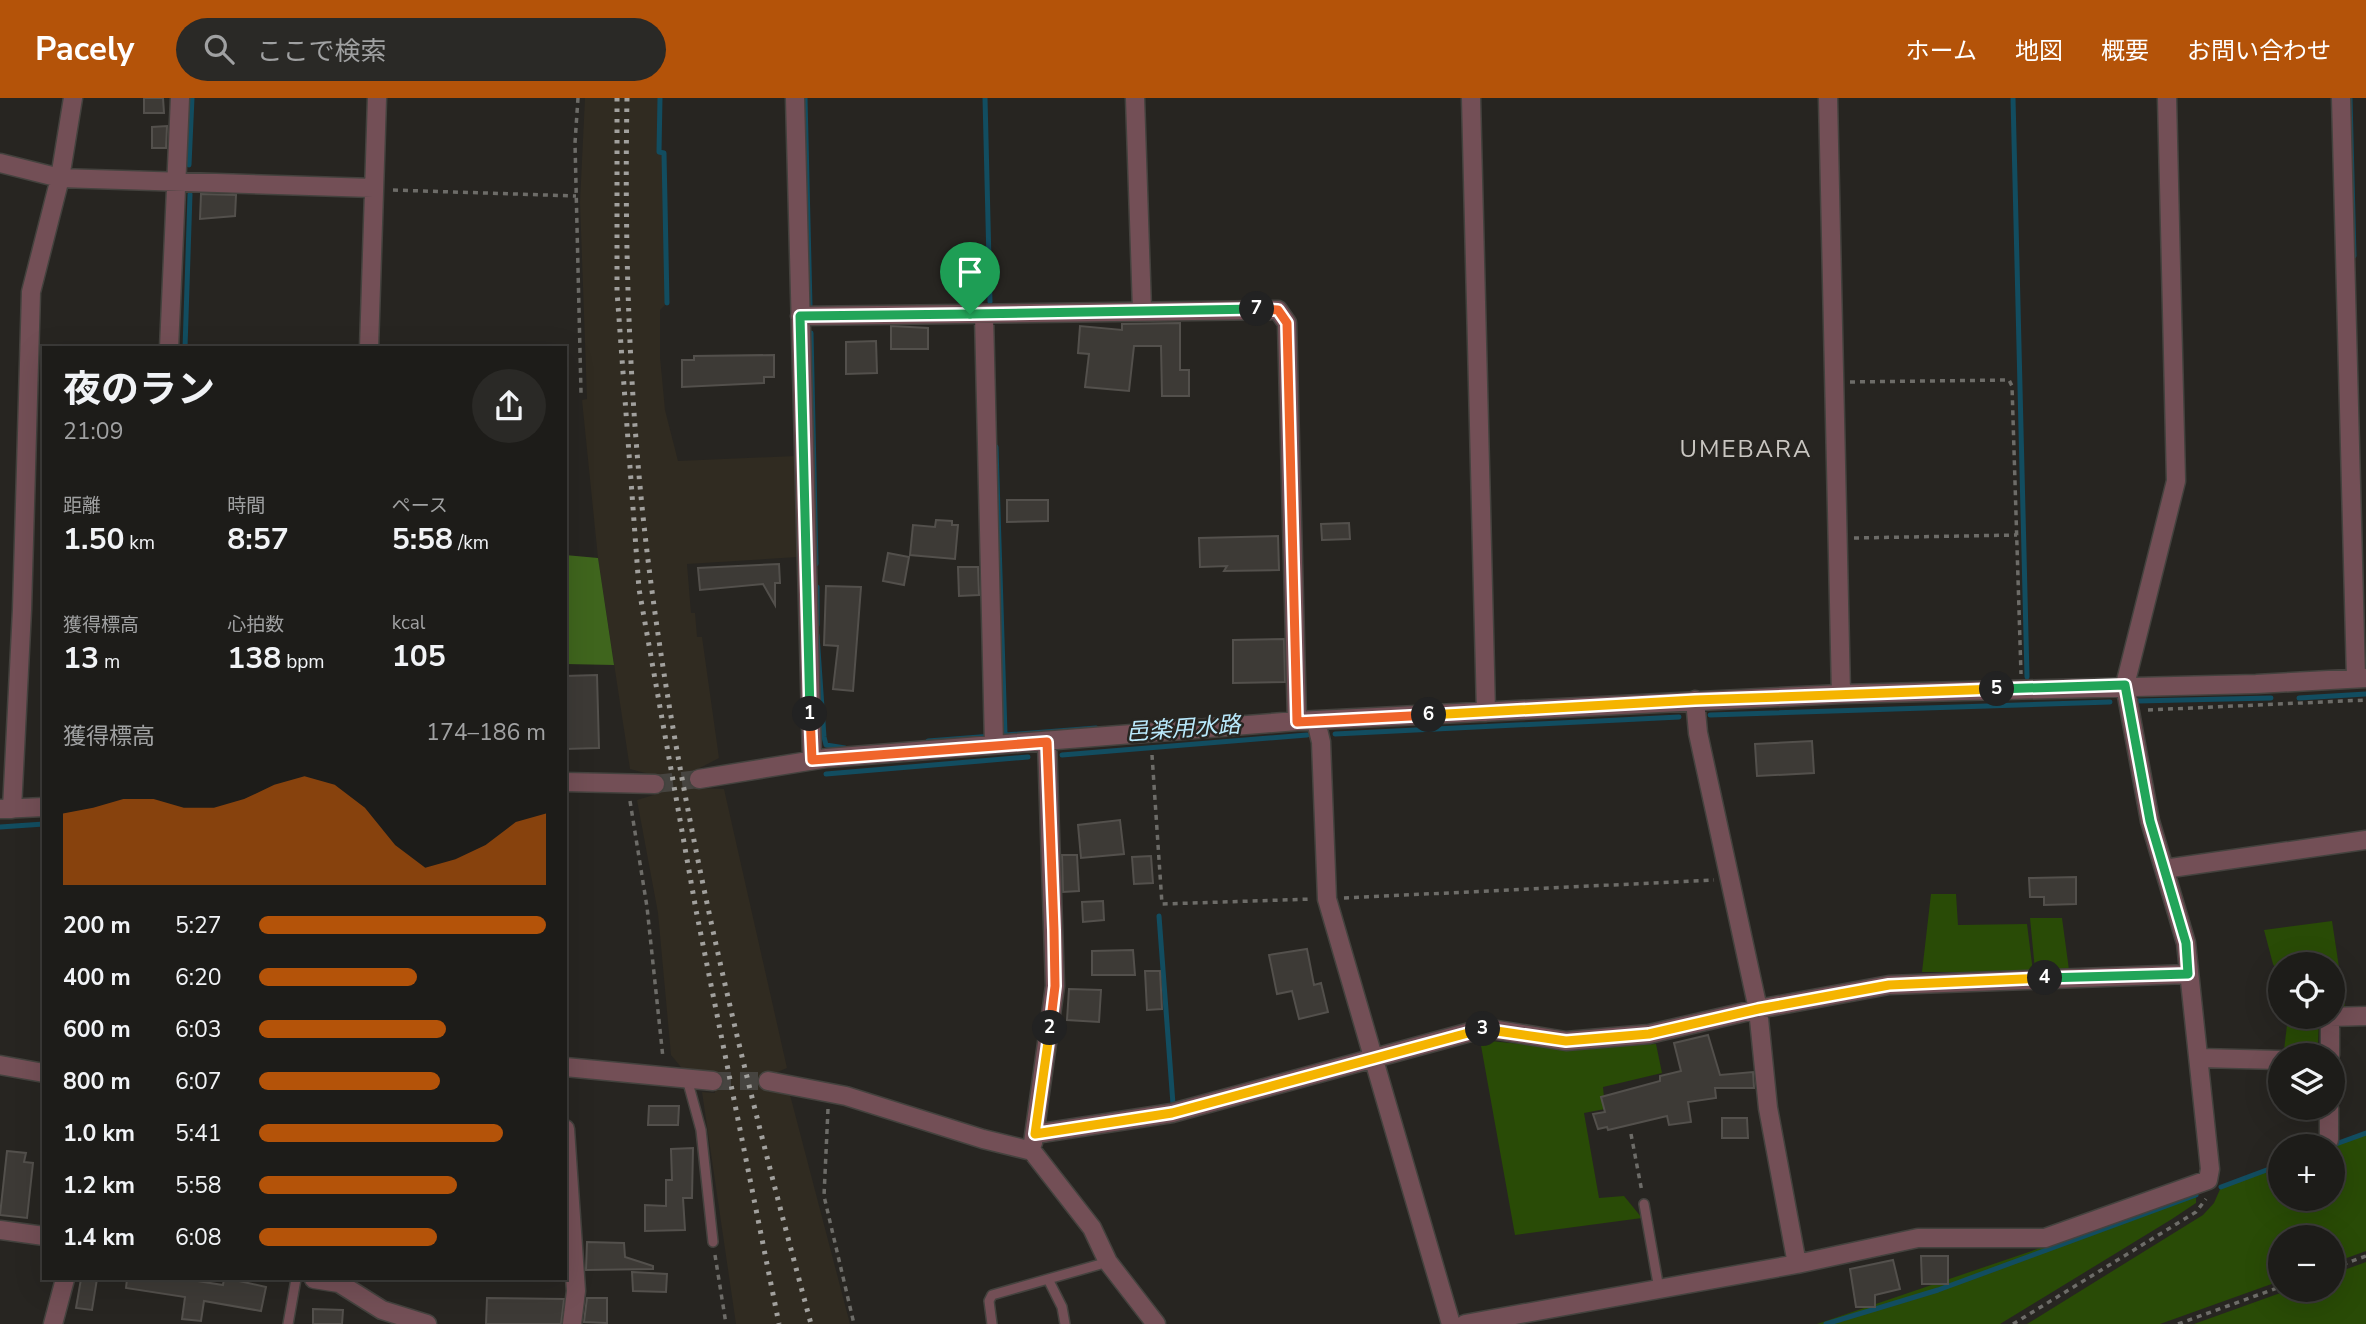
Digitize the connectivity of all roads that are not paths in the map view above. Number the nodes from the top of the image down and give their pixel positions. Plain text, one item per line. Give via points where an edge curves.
1 (73, 98) edge
2 (180, 98) edge
3 (377, 98) edge
4 (795, 98) edge
5 (1135, 98) edge
6 (1471, 98) edge
7 (1828, 98) edge
8 (2167, 98) edge
9 (2341, 98) edge
10 (0, 163) edge
11 (60, 178) junction
12 (174, 180) junction
13 (373, 188) junction
14 (1142, 310) junction
15 (984, 315) junction
16 (800, 316) junction
17 (169, 346) edge
18 (369, 346) edge
19 (2358, 435) edge
20 (2361, 678) edge
21 (2125, 685) junction
22 (1840, 694) junction
23 (1695, 700) junction
24 (1486, 712) junction
25 (1316, 720) junction
26 (1297, 722) junction
27 (1047, 742) junction
28 (994, 745) junction
29 (812, 760) junction
30 (699, 779) tunnel mouth
31 (567, 782) edge
32 (655, 784) tunnel mouth
33 (42, 807) edge
34 (6, 809) edge
35 (2366, 840) edge
36 (2164, 869) junction
37 (2188, 974) junction
38 (1758, 1009) junction
39 (2366, 1016) edge
40 (2330, 1043) edge
41 (2200, 1058) junction
42 (1375, 1060) junction
43 (2268, 1060) edge
44 (0, 1065) edge
45 (567, 1067) edge
46 (42, 1073) edge
47 (687, 1079) junction
48 (713, 1081) tunnel mouth
49 (768, 1082) tunnel mouth
50 (1034, 1142) junction
51 (567, 1158) edge
52 (1644, 1205) road end
53 (0, 1230) edge
54 (42, 1236) edge
55 (713, 1242) road end
56 (1108, 1262) junction
57 (1797, 1264) junction
58 (1048, 1279) junction
59 (65, 1280) edge
60 (296, 1280) edge
61 (320, 1280) edge
62 (1659, 1289) junction
63 (380, 1317) edge
64 (52, 1324) edge
65 (288, 1324) edge
66 (427, 1324) edge
67 (572, 1324) edge
68 (992, 1324) edge
69 (1065, 1324) edge
70 (1156, 1324) edge
71 (1451, 1324) edge
72 (1465, 1324) edge

1 - 11 street
2 - 12 street
3 - 13 street
4 - 16 street
5 - 14 street
6 - 24 street
7 - 22 street
8 - 21 street via 2176,481
9 - 19 street
10 - 11 street
11 - 12 street
11 - 34 street via 31,292 22,610
12 - 13 street
12 - 17 street
13 - 18 street
14 - 15 street
14 - 26 street via 1271,309 1283,314 1287,323
15 - 16 street
15 - 28 street
16 - 29 street
19 - 20 street
20 - 21 street
21 - 22 street
21 - 36 street via 2150,821
22 - 23 street
23 - 24 street
23 - 38 street via 1698,733
24 - 25 street
25 - 26 street
25 - 42 street via 1321,742 1327,899
26 - 27 street
27 - 28 street
27 - 50 street via 1055,986
28 - 29 street
29 - 30 street
31 - 32 street
33 - 34 street
35 - 36 street
36 - 37 street via 2186,943
37 - 38 street via 1889,985
37 - 41 street
38 - 42 street via 1649,1034 1566,1041 1485,1028
38 - 57 street via 1768,1108
39 - 40 street via 2330,1017
41 - 43 street
41 - 57 street via 2210,1169 2205,1183 2045,1238 1918,1238
42 - 50 street via 1172,1113
42 - 71 street
44 - 46 street
45 - 47 street
47 - 48 street
47 - 55 lane via 701,1130
49 - 50 street via 832,1093 983,1139
50 - 56 street via 1092,1228
51 - 67 street via 576,1291
52 - 62 lane
53 - 54 street
56 - 58 lane
56 - 70 street
57 - 62 street
58 - 68 lane via 992,1295
58 - 69 lane
59 - 64 street
60 - 65 lane
61 - 63 street via 338,1283
62 - 72 street
63 - 66 street

